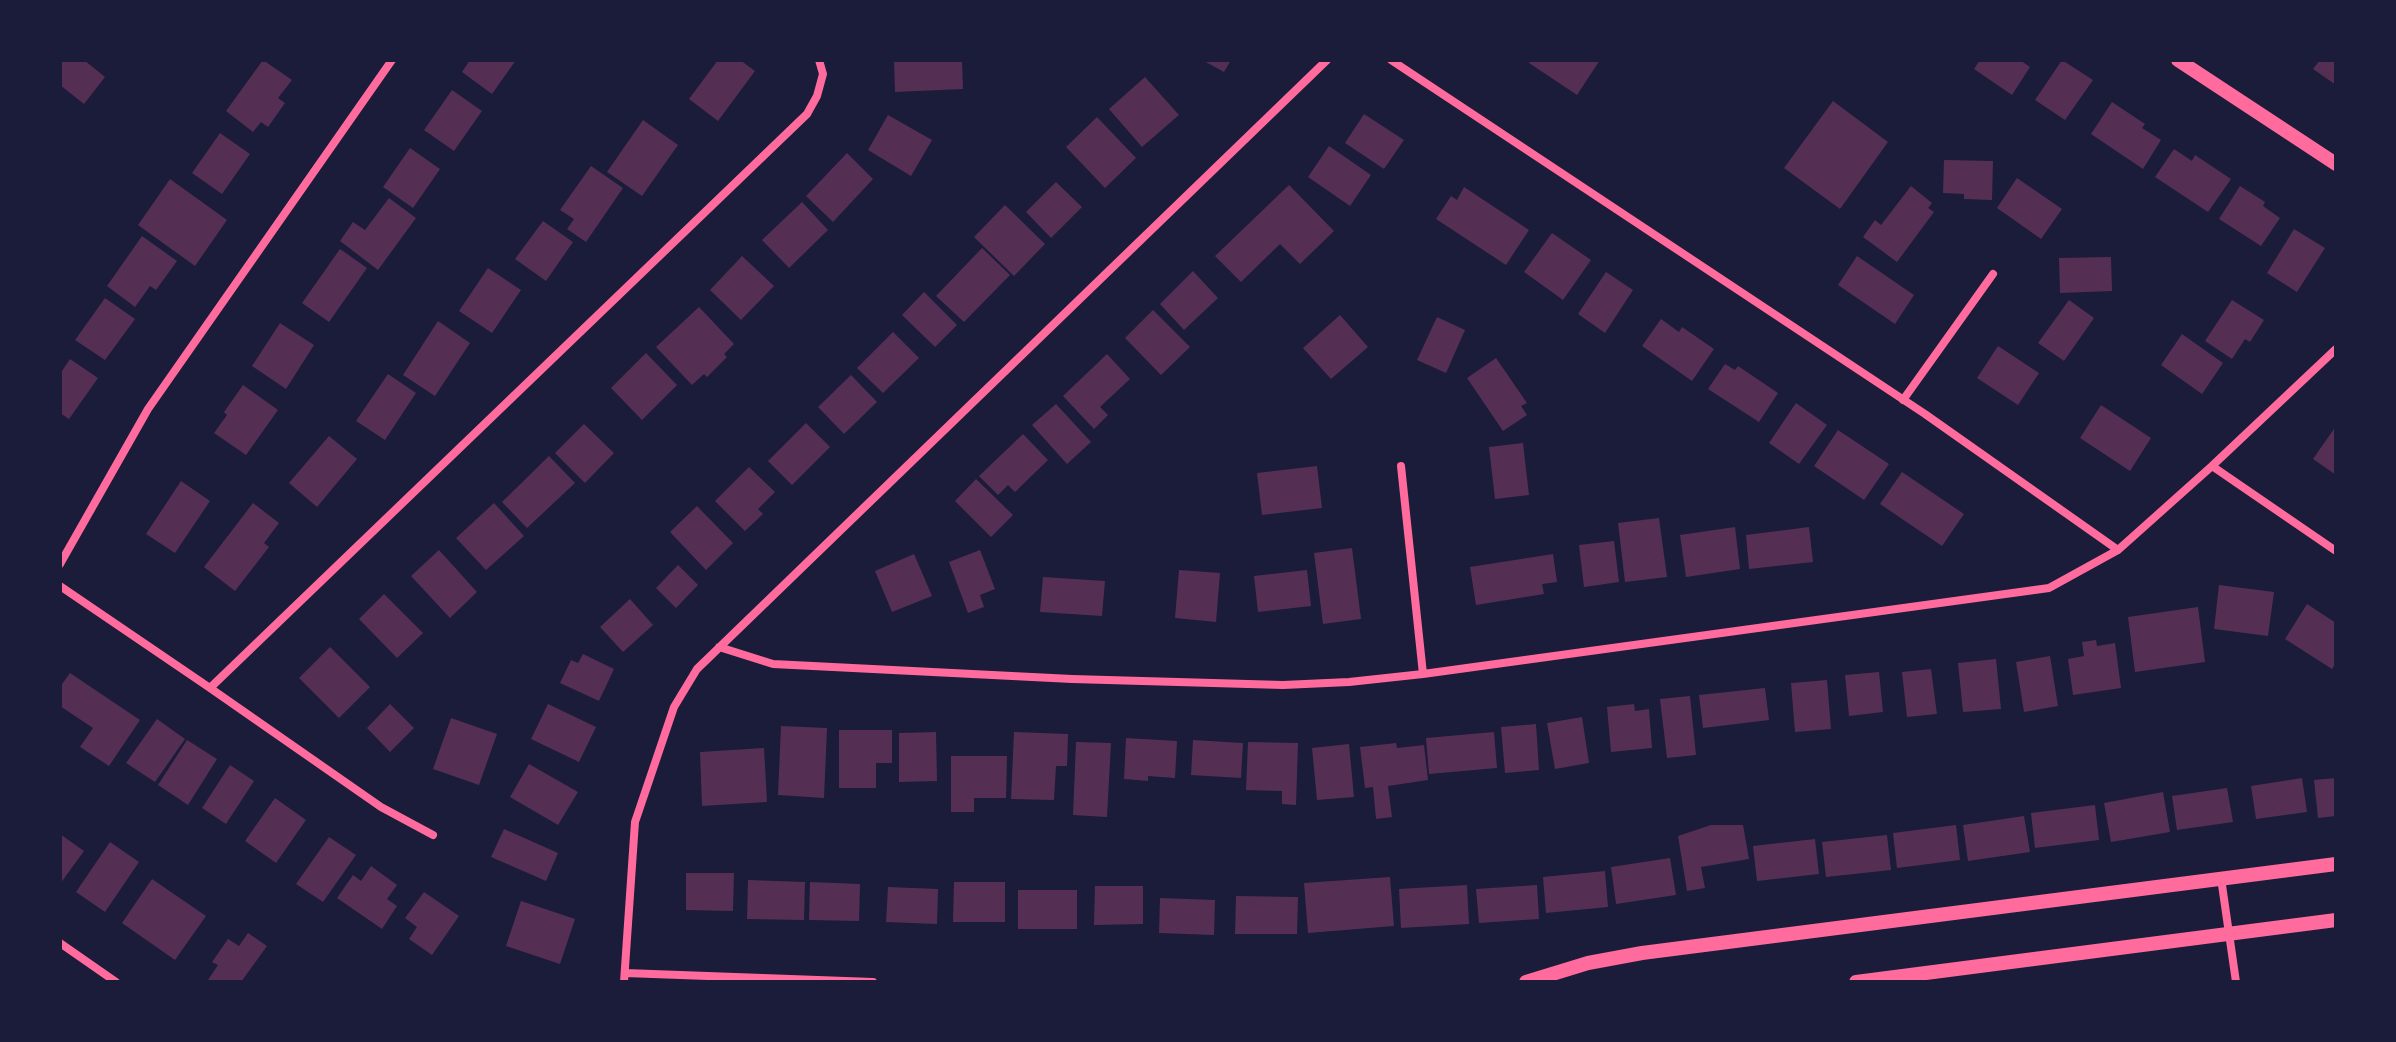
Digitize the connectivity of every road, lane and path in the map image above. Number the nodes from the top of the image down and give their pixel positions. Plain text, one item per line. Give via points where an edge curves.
1 (392, 60) edge
2 (819, 60) edge
3 (1327, 60) edge
4 (1391, 60) edge
5 (2178, 60) edge
6 (2336, 164) edge
7 (1993, 274) dead end
8 (2336, 349) edge
9 (1903, 400) junction
10 (1401, 466) dead end
11 (2212, 466) junction
12 (2118, 550) junction
13 (2336, 551) edge
14 (60, 564) edge
15 (60, 586) edge
16 (719, 647) junction
17 (1423, 674) junction
18 (210, 688) junction
19 (433, 835) dead end
20 (2336, 864) edge
21 (2221, 878) junction
22 (2336, 920) edge
23 (2230, 934) junction
24 (60, 943) edge
25 (624, 977) edge
26 (116, 982) edge
27 (873, 982) edge
28 (1526, 982) edge
29 (1856, 982) edge
30 (2236, 982) edge

1 - 14 street via 148,409
2 - 18 street via 823,74 807,114
3 - 16 street
4 - 9 street
5 - 6 street
7 - 9 street
8 - 11 street
9 - 12 street
10 - 17 street
11 - 12 street
11 - 13 street
12 - 17 street via 2049,588
15 - 18 street
16 - 17 street via 773,664 1072,679 1283,685
16 - 25 street via 682,689 635,822
18 - 19 street via 381,807
20 - 21 street
21 - 23 street
21 - 28 street via 1642,953
22 - 23 street
23 - 29 street
23 - 30 street
24 - 26 street
25 - 27 street

